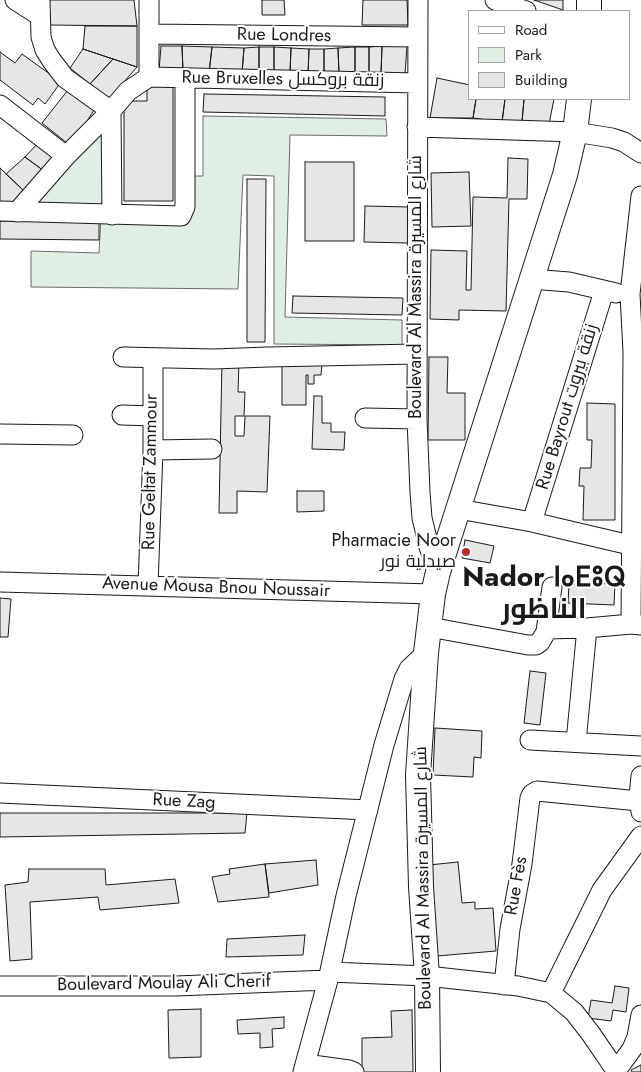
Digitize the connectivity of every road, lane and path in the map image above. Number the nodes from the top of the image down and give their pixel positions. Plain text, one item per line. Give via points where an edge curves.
1 (149, 0) edge
2 (418, 0) edge
3 (495, 0) edge
4 (19, 1) edge
5 (40, 8) edge
6 (523, 10) edge
7 (149, 34) junction
8 (418, 37) junction
9 (149, 77) junction
10 (186, 78) junction
11 (417, 83) junction
12 (579, 100) edge
13 (111, 111) junction
14 (4, 116) edge
15 (417, 127) junction
16 (575, 132) junction
17 (641, 153) edge
18 (66, 156) junction
19 (641, 196) edge
20 (8, 212) edge
21 (112, 215) junction
22 (531, 279) junction
23 (604, 291) junction
24 (630, 294) junction
25 (417, 354) junction
26 (123, 357) dead end
27 (153, 358) junction
28 (122, 415) dead end
29 (153, 416) junction
30 (365, 418) dead end
31 (417, 419) junction
32 (0, 434) edge
33 (73, 435) dead end
34 (212, 448) dead end
35 (153, 450) junction
36 (458, 509) junction
37 (532, 522) junction
38 (630, 545) junction
39 (0, 582) edge
40 (435, 583) junction
41 (148, 586) junction
42 (552, 587) dead end
43 (636, 625) edge
44 (428, 627) junction
45 (547, 628) junction
46 (587, 628) junction
47 (426, 653) junction
48 (530, 740) dead end
49 (576, 742) junction
50 (641, 746) edge
51 (641, 776) edge
52 (0, 793) edge
53 (640, 806) edge
54 (368, 810) junction
55 (641, 836) edge
56 (329, 976) junction
57 (427, 976) junction
58 (504, 985) junction
59 (0, 986) edge
60 (551, 993) junction
61 (641, 1015) edge
62 (304, 1068) edge
63 (354, 1072) edge
64 (428, 1072) edge
65 (617, 1072) edge

1 - 7 street
2 - 8 street, Boulevard Al Massira شارع المسيرة
3 - 6 street
4 - 5 street
5 - 13 street via 42,37 52,61 66,78
7 - 8 street, Rue Londres
7 - 9 street
8 - 11 street, Boulevard Al Massira شارع المسيرة
9 - 10 street, Rue Bruxelles زنقة بروكسل
9 - 13 street via 128,91
10 - 11 street, Rue Bruxelles زنقة بروكسل
10 - 21 street via 185,207 182,214 178,217
11 - 15 street, Boulevard Al Massira شارع المسيرة
12 - 16 main road
13 - 18 street
13 - 21 street
14 - 18 street
15 - 16 street
15 - 25 street, Boulevard Al Massira شارع المسيرة
16 - 17 street via 612,138
16 - 22 main road
18 - 20 street
19 - 24 street
20 - 21 street
22 - 23 street via 569,282
22 - 36 main road
23 - 24 street
23 - 37 street, Rue Bayrout زنقة بيروت
24 - 38 street
25 - 27 street
25 - 31 street, Boulevard Al Massira شارع المسيرة
26 - 27 street
27 - 29 street, Rue Geltat Zammour
28 - 29 street
29 - 35 street, Rue Geltat Zammour
30 - 31 street
31 - 40 street, Boulevard Al Massira شارع المسيرة via 422,518
32 - 33 street
34 - 35 street
35 - 41 street, Rue Geltat Zammour
36 - 37 street
36 - 40 main road
37 - 38 street
38 - 43 street
39 - 41 street, Avenue Mousa Bnou Noussair
40 - 41 street, Avenue Mousa Bnou Noussair
40 - 44 main road, Boulevard Al Massira شارع المسيرة
42 - 45 street
43 - 46 street
44 - 45 street via 528,645 540,642
44 - 47 main road, Boulevard Al Massira شارع المسيرة
45 - 46 street
46 - 49 street
47 - 54 street via 409,669 404,679
47 - 57 main road, Boulevard Al Massira شارع المسيرة via 418,775
48 - 49 street
49 - 50 street
51 - 53 street
52 - 54 street, Rue Zag
53 - 58 street, Rue Fès via 537,791 532,794
54 - 56 street
55 - 60 street via 602,890
56 - 57 street, Boulevard Moulay Ali Cherif
56 - 59 street, Boulevard Moulay Ali Cherif via 176,986
56 - 62 street
57 - 58 street, Boulevard Moulay Ali Cherif
57 - 64 main road, Boulevard Al Massira شارع المسيرة
58 - 60 street, Boulevard Moulay Ali Cherif
60 - 65 street via 574,1012
61 - 65 street via 632,1049
62 - 63 street

